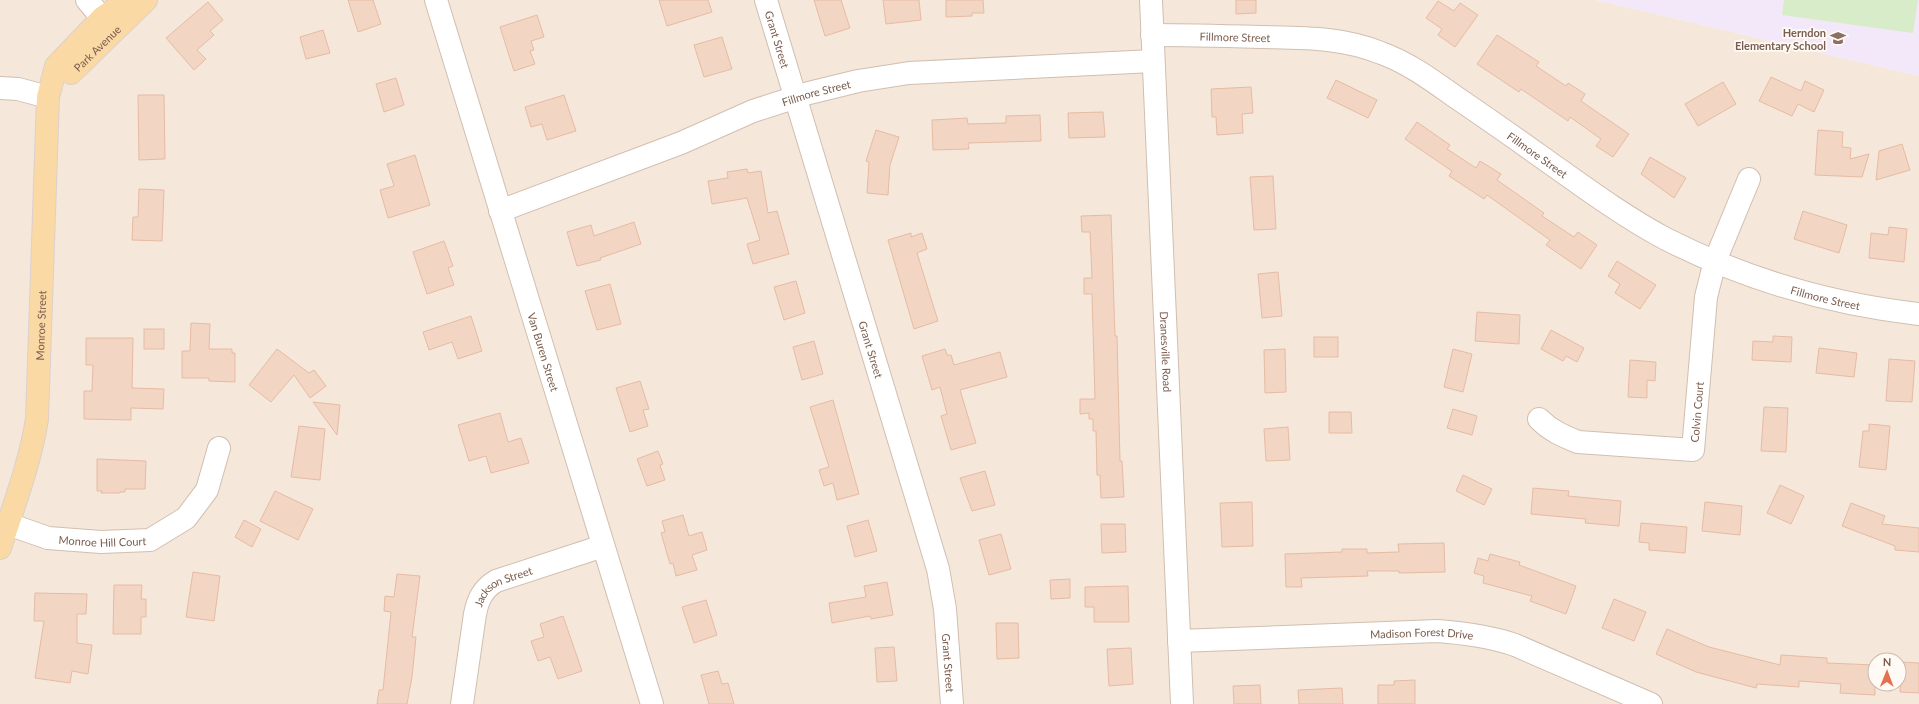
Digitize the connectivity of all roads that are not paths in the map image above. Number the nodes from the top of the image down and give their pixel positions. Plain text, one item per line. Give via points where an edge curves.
1 (87, 0) edge
2 (127, 0) edge
3 (146, 0) edge
4 (436, 0) edge
5 (766, 0) edge
6 (1151, 0) edge
7 (108, 25) junction
8 (1152, 35) junction
9 (1152, 61) junction
10 (0, 88) edge
11 (48, 97) junction
12 (795, 97) junction
13 (0, 103) edge
14 (1750, 179) dead end
15 (500, 211) junction
16 (1715, 261) junction
17 (1919, 314) edge
18 (1539, 419) dead end
19 (219, 448) dead end
20 (8, 524) junction
21 (603, 546) junction
22 (0, 548) edge
23 (1179, 641) junction
24 (462, 704) edge
25 (652, 704) edge
26 (952, 704) edge
27 (1182, 704) edge
28 (1651, 704) edge

1 - 7 street
2 - 7 main road, Park Avenue
3 - 7 main road, Park Avenue
4 - 15 street, Van Buren Street
5 - 12 street, Grant Street
6 - 8 street, Dranesville Road
7 - 11 main road, Park Avenue
8 - 9 street, Dranesville Road
8 - 16 street, Fillmore Street via 1322,38 1381,53 1408,65 1435,82 1636,221 1666,239
9 - 12 street, Fillmore Street via 909,73 858,81
9 - 23 street, Dranesville Road
10 - 11 street
11 - 13 street via 17,104
11 - 20 main road, Monroe Street via 37,419 34,441
12 - 15 street, Fillmore Street via 753,111 681,143
12 - 26 street, Grant Street via 938,569 945,609
14 - 16 street
15 - 21 street, Van Buren Street
16 - 17 street, Fillmore Street via 1768,283 1821,298
16 - 18 street, Colvin Court via 1704,317 1693,450 1578,442 1562,436
19 - 20 street, Monroe Hill Court via 207,490 186,518 150,540 101,542 48,538
20 - 22 main road, Monroe Street
21 - 24 street, Jackson Street via 496,581 483,592 475,614
21 - 25 street, Van Buren Street
23 - 27 street, Dranesville Road
23 - 28 street, Madison Forest Drive via 1437,631 1466,633 1516,645

